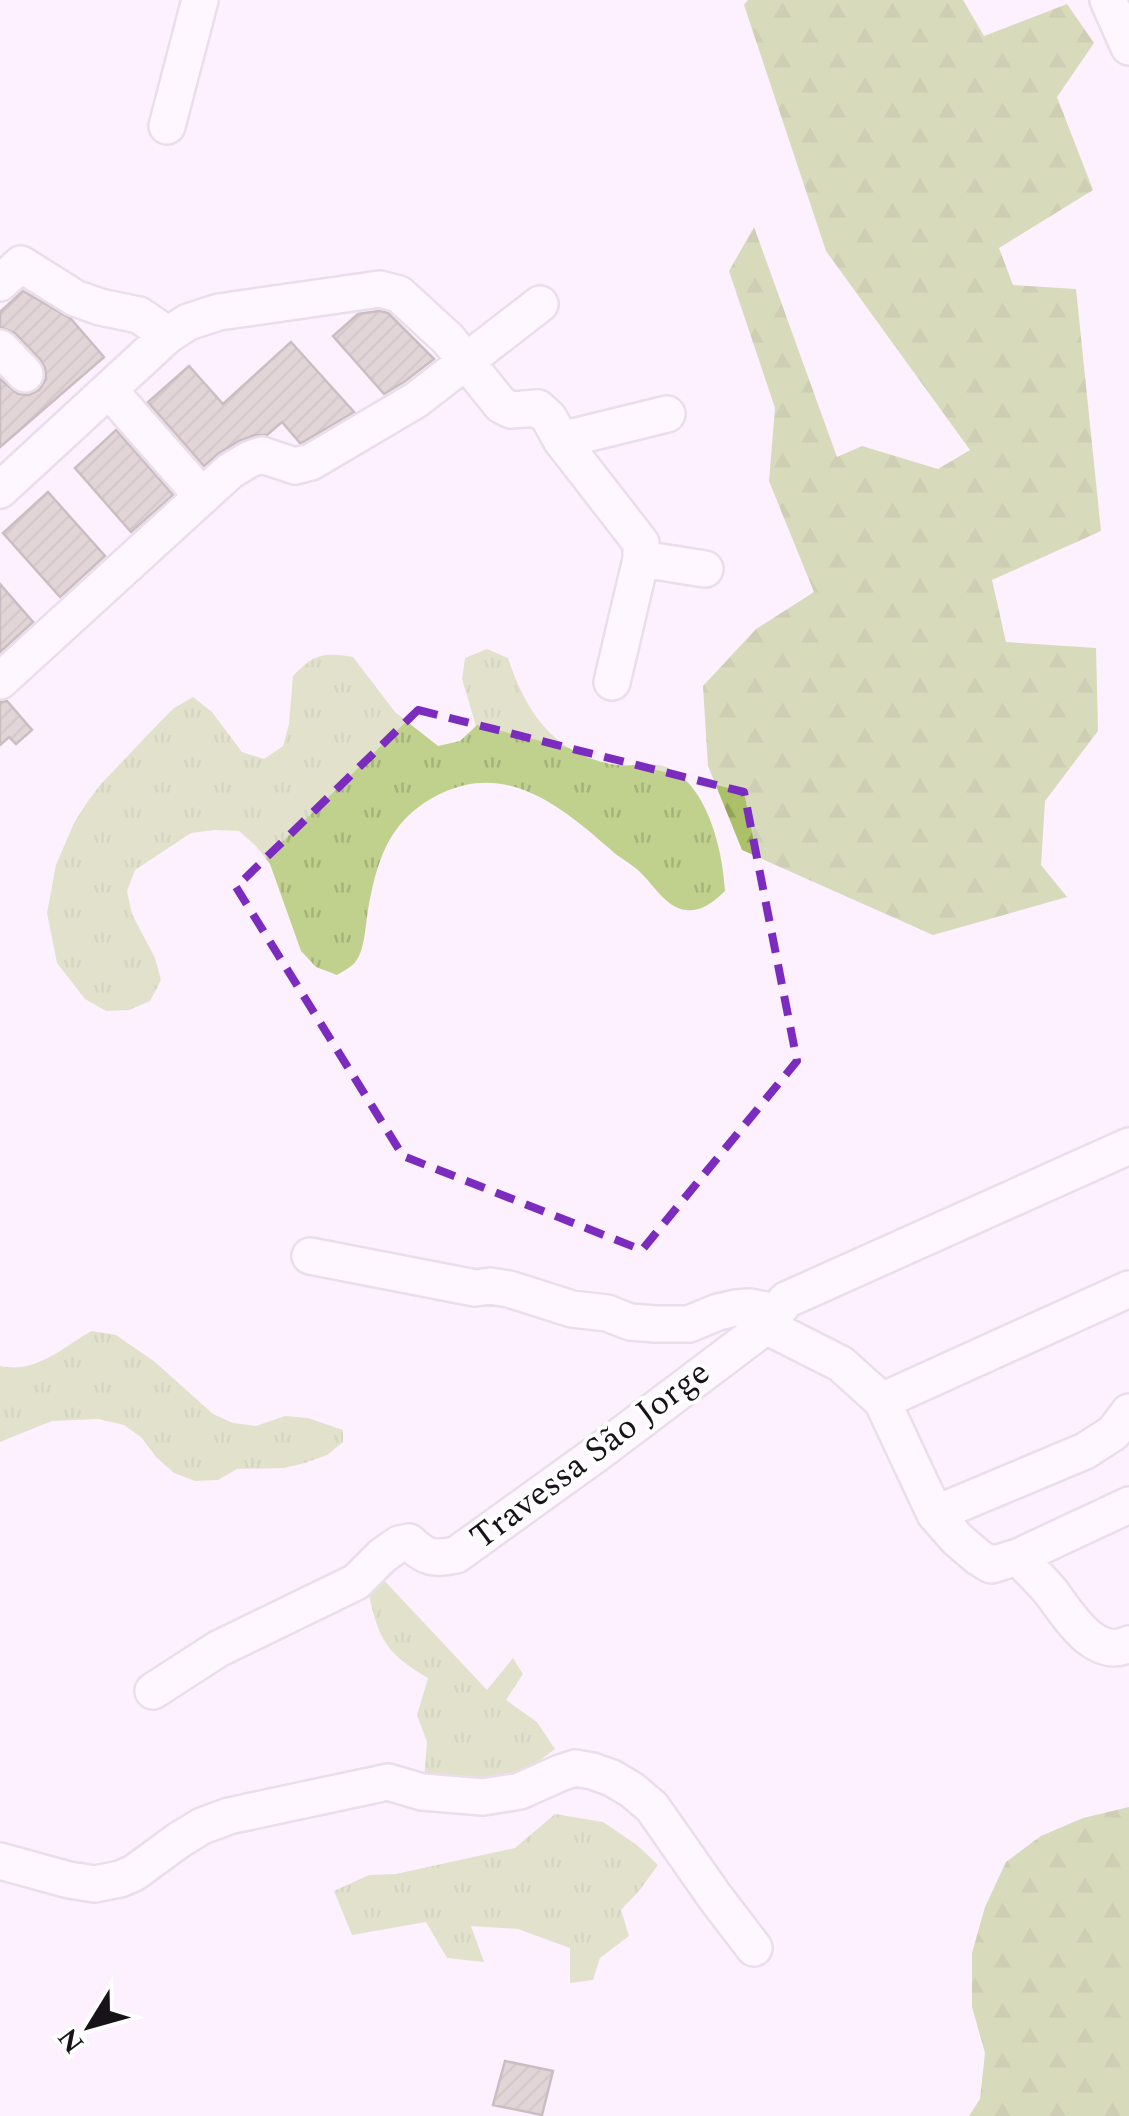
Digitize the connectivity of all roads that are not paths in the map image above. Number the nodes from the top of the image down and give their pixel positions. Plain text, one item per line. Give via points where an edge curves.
1 (200, 0) edge
2 (1108, 0) edge
3 (1127, 42) edge
4 (167, 126) dead end
5 (11, 274) edge
6 (540, 304) dead end
7 (168, 335) junction
8 (0, 348) edge
9 (467, 362) junction
10 (25, 374) dead end
11 (108, 390) junction
12 (667, 414) dead end
13 (561, 440) junction
14 (0, 490) edge
15 (202, 496) junction
16 (641, 559) junction
17 (705, 569) dead end
18 (0, 681) edge
19 (612, 682) dead end
20 (1129, 1146) edge
21 (310, 1256) dead end
22 (1129, 1290) edge
23 (770, 1319) junction
24 (882, 1401) junction
25 (1129, 1412) edge
26 (1129, 1505) edge
27 (935, 1514) junction
28 (1018, 1558) junction
29 (1129, 1644) edge
30 (153, 1690) dead end
31 (0, 1861) edge
32 (754, 1948) dead end

1 - 4 street
2 - 3 street
5 - 7 street via 139,315
6 - 9 street
7 - 9 street via 219,312 380,289 399,294
7 - 11 street
8 - 10 street
9 - 13 street via 501,405 538,408
9 - 15 street via 311,462 295,466 262,455 250,458
11 - 14 street
11 - 15 street
12 - 13 street
13 - 16 street via 636,534
15 - 18 street
16 - 17 street
16 - 19 street
20 - 23 street via 786,1300
21 - 23 street via 509,1289 630,1322 689,1324 736,1308
22 - 24 street
23 - 24 street via 840,1364
23 - 30 street, Travessa São Jorge via 456,1555 434,1559 410,1542 399,1544 356,1582 218,1649
24 - 27 street
25 - 27 street via 1085,1452
26 - 28 street
27 - 28 street via 991,1565
28 - 29 street via 1090,1638 1106,1648
31 - 32 street via 95,1884 134,1873 190,1833 229,1816 388,1782 451,1796 502,1794 575,1768 612,1778 652,1806

